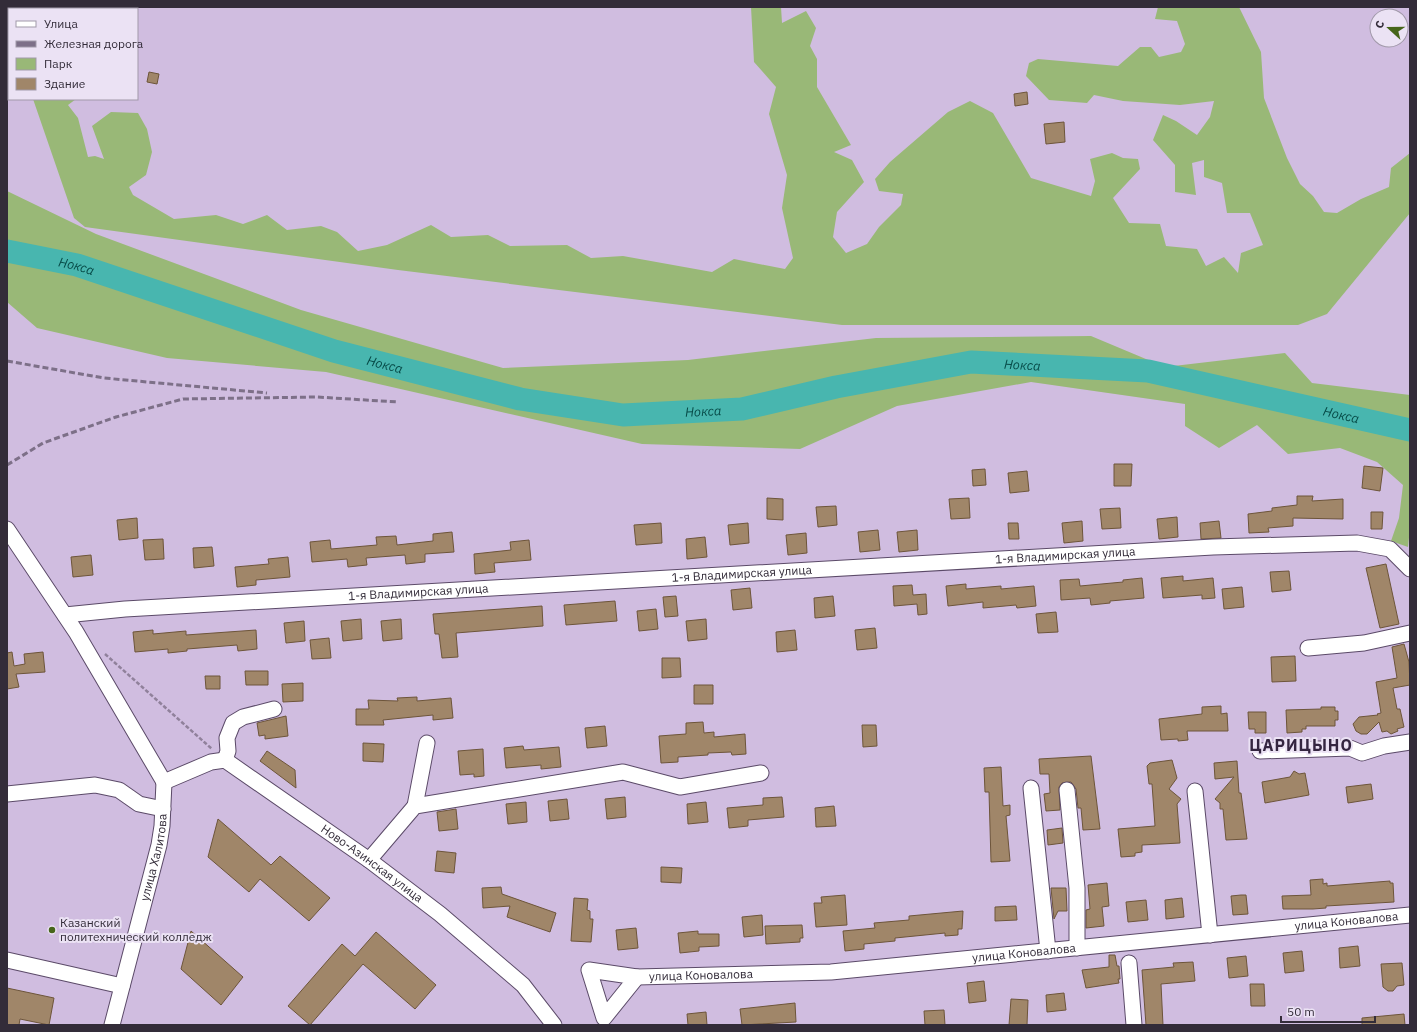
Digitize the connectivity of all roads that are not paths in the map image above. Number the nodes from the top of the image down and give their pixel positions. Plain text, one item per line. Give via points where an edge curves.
1 (7, 529) edge
2 (1410, 569) edge
3 (65, 615) junction
4 (1410, 633) edge
5 (1308, 648) dead end
6 (274, 709) dead end
7 (1410, 742) edge
8 (427, 743) dead end
9 (1260, 751) dead end
10 (225, 760) junction
11 (761, 773) dead end
12 (164, 782) junction
13 (1031, 788) dead end
14 (1067, 790) dead end
15 (1195, 791) dead end
16 (7, 794) edge
17 (415, 806) junction
18 (163, 809) junction
19 (369, 860) junction
20 (1410, 915) edge
21 (1210, 935) junction
22 (1077, 948) junction
23 (1048, 951) junction
24 (7, 960) edge
25 (1129, 963) dead end
26 (638, 977) dead end
27 (122, 986) junction
28 (112, 1025) edge
29 (554, 1025) edge
30 (1134, 1025) edge

1 - 3 street
2 - 3 street, 1-я Владимирская улица via 1390,549 1357,543 1213,546 141,608
3 - 12 street
4 - 5 street via 1364,643
6 - 10 street via 243,717 233,723 227,738 228,751
7 - 9 street via 1362,753 1350,748
8 - 17 street
10 - 12 street via 210,762
10 - 19 street, Ново-Азинская улица
11 - 17 street via 680,787 623,772
12 - 18 street, улица Халитова
13 - 23 street
14 - 22 street via 1077,888
15 - 21 street
16 - 18 street via 95,785 119,790 139,804
17 - 19 street
18 - 27 street, улица Халитова via 159,845
19 - 29 street, Ново-Азинская улица via 440,914 523,985
20 - 21 street, улица Коновалова
21 - 22 street, улица Коновалова
22 - 23 street, улица Коновалова
23 - 26 street, улица Коновалова via 831,972
24 - 27 street
25 - 30 street
27 - 28 street, улица Халитова

